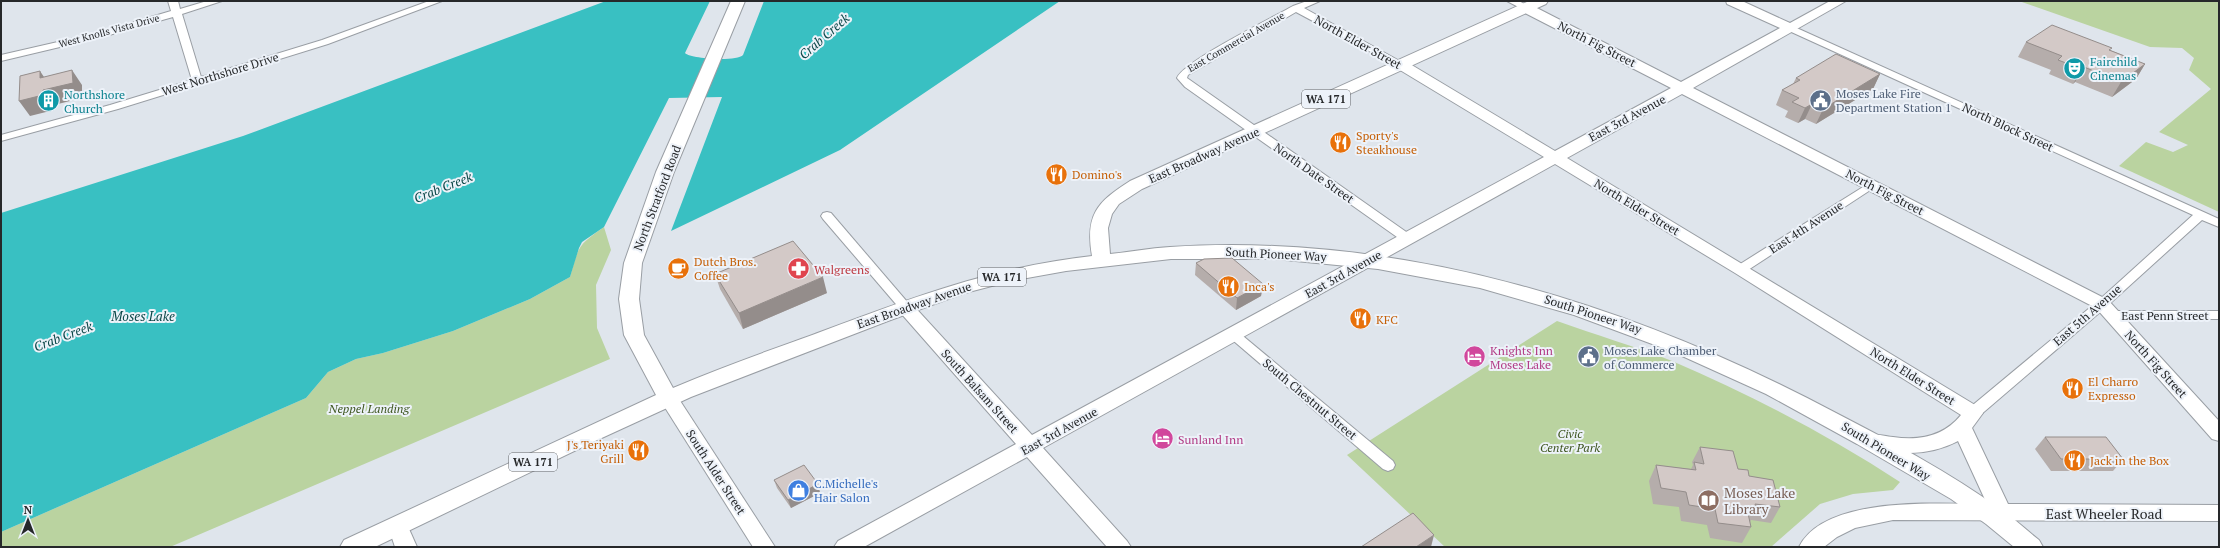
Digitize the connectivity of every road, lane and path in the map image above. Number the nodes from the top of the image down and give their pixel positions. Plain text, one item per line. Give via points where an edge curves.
1 (173, 1) edge
2 (217, 1) edge
3 (437, 1) edge
4 (738, 1) edge
5 (1315, 1) edge
6 (1541, 1) edge
7 (1732, 1) edge
8 (1840, 1) edge
9 (1519, 4) edge
10 (1296, 8) junction
11 (176, 13) junction
12 (1790, 28) junction
13 (1, 58) edge
14 (1400, 64) junction
15 (1182, 78) joint
16 (197, 82) junction
17 (1683, 88) junction
18 (1256, 132) junction
19 (1, 138) edge
20 (1554, 157) junction
21 (1871, 185) junction
22 (2200, 215) junction
23 (827, 216) dead end
24 (2219, 223) edge
25 (1408, 239) junction
26 (1102, 259) junction
27 (1366, 261) junction
28 (1741, 269) junction
29 (904, 307) junction
30 (2107, 309) junction
31 (2219, 315) edge
32 (1233, 334) junction
33 (668, 398) junction
34 (1967, 420) junction
35 (2219, 434) edge
36 (1864, 437) junction
37 (1031, 446) junction
38 (1388, 465) dead end
39 (1996, 513) junction
40 (2219, 513) edge
41 (402, 537) edge
42 (352, 547) edge
43 (764, 547) edge
44 (845, 547) edge
45 (1120, 547) edge
46 (1810, 547) edge
47 (2031, 547) edge

1 - 11 street
2 - 11 street, West Knolls Vista Drive
3 - 16 street, West Northshore Drive via 325,42
4 - 33 main road, North Stratford Road via 665,172 633,263 629,299 634,334
5 - 10 street, East Commercial Avenue
6 - 9 main road, East Broadway Avenue / WA 171
7 - 12 street, North Block Street
8 - 12 street, East 3rd Avenue
9 - 14 main road, East Broadway Avenue / WA 171
9 - 17 street, North Fig Street
10 - 14 street, North Elder Street
10 - 15 street, East Commercial Avenue via 1207,58
11 - 13 street, West Knolls Vista Drive via 99,35
11 - 16 street
12 - 17 street, East 3rd Avenue
12 - 22 street, North Block Street
14 - 18 main road, East Broadway Avenue / WA 171
14 - 20 street, North Elder Street
15 - 18 street, North Date Street
16 - 19 street, West Northshore Drive
17 - 20 street, East 3rd Avenue
17 - 21 street, North Fig Street
18 - 25 street, North Date Street
18 - 26 main road, East Broadway Avenue / WA 171 via 1136,185 1113,200 1103,214 1099,228
20 - 25 street, East 3rd Avenue
20 - 28 street, North Elder Street
21 - 28 street, East 4th Avenue
21 - 30 street, North Fig Street
22 - 24 street, North Block Street
22 - 30 street, East 5th Avenue
23 - 29 street
25 - 27 street, East 3rd Avenue
26 - 27 main road, South Pioneer Way via 1203,251 1311,255
26 - 29 main road, East Broadway Avenue / WA 171 via 1019,273 978,283
27 - 32 street, East 3rd Avenue
27 - 36 main road, South Pioneer Way via 1503,287 1656,335 1771,387
28 - 34 street, North Elder Street
29 - 33 main road, East Broadway Avenue / WA 171
29 - 37 street, South Balsam Street
30 - 31 street, East Penn Street
30 - 34 street, East 5th Avenue
30 - 35 street, North Fig Street
32 - 37 street, East 3rd Avenue
32 - 38 street, South Chestnut Street
33 - 41 main road, East Broadway Avenue / WA 171
33 - 43 street, South Alder Street
34 - 36 street via 1952,435 1922,446 1887,444
34 - 39 street
36 - 39 main road, South Pioneer Way
37 - 44 street, East 3rd Avenue
37 - 45 street, South Balsam Street
39 - 40 street, East Wheeler Road
39 - 46 street via 1893,512 1866,516 1834,526
39 - 47 main road, South Pioneer Way
41 - 42 main road, WA 171

